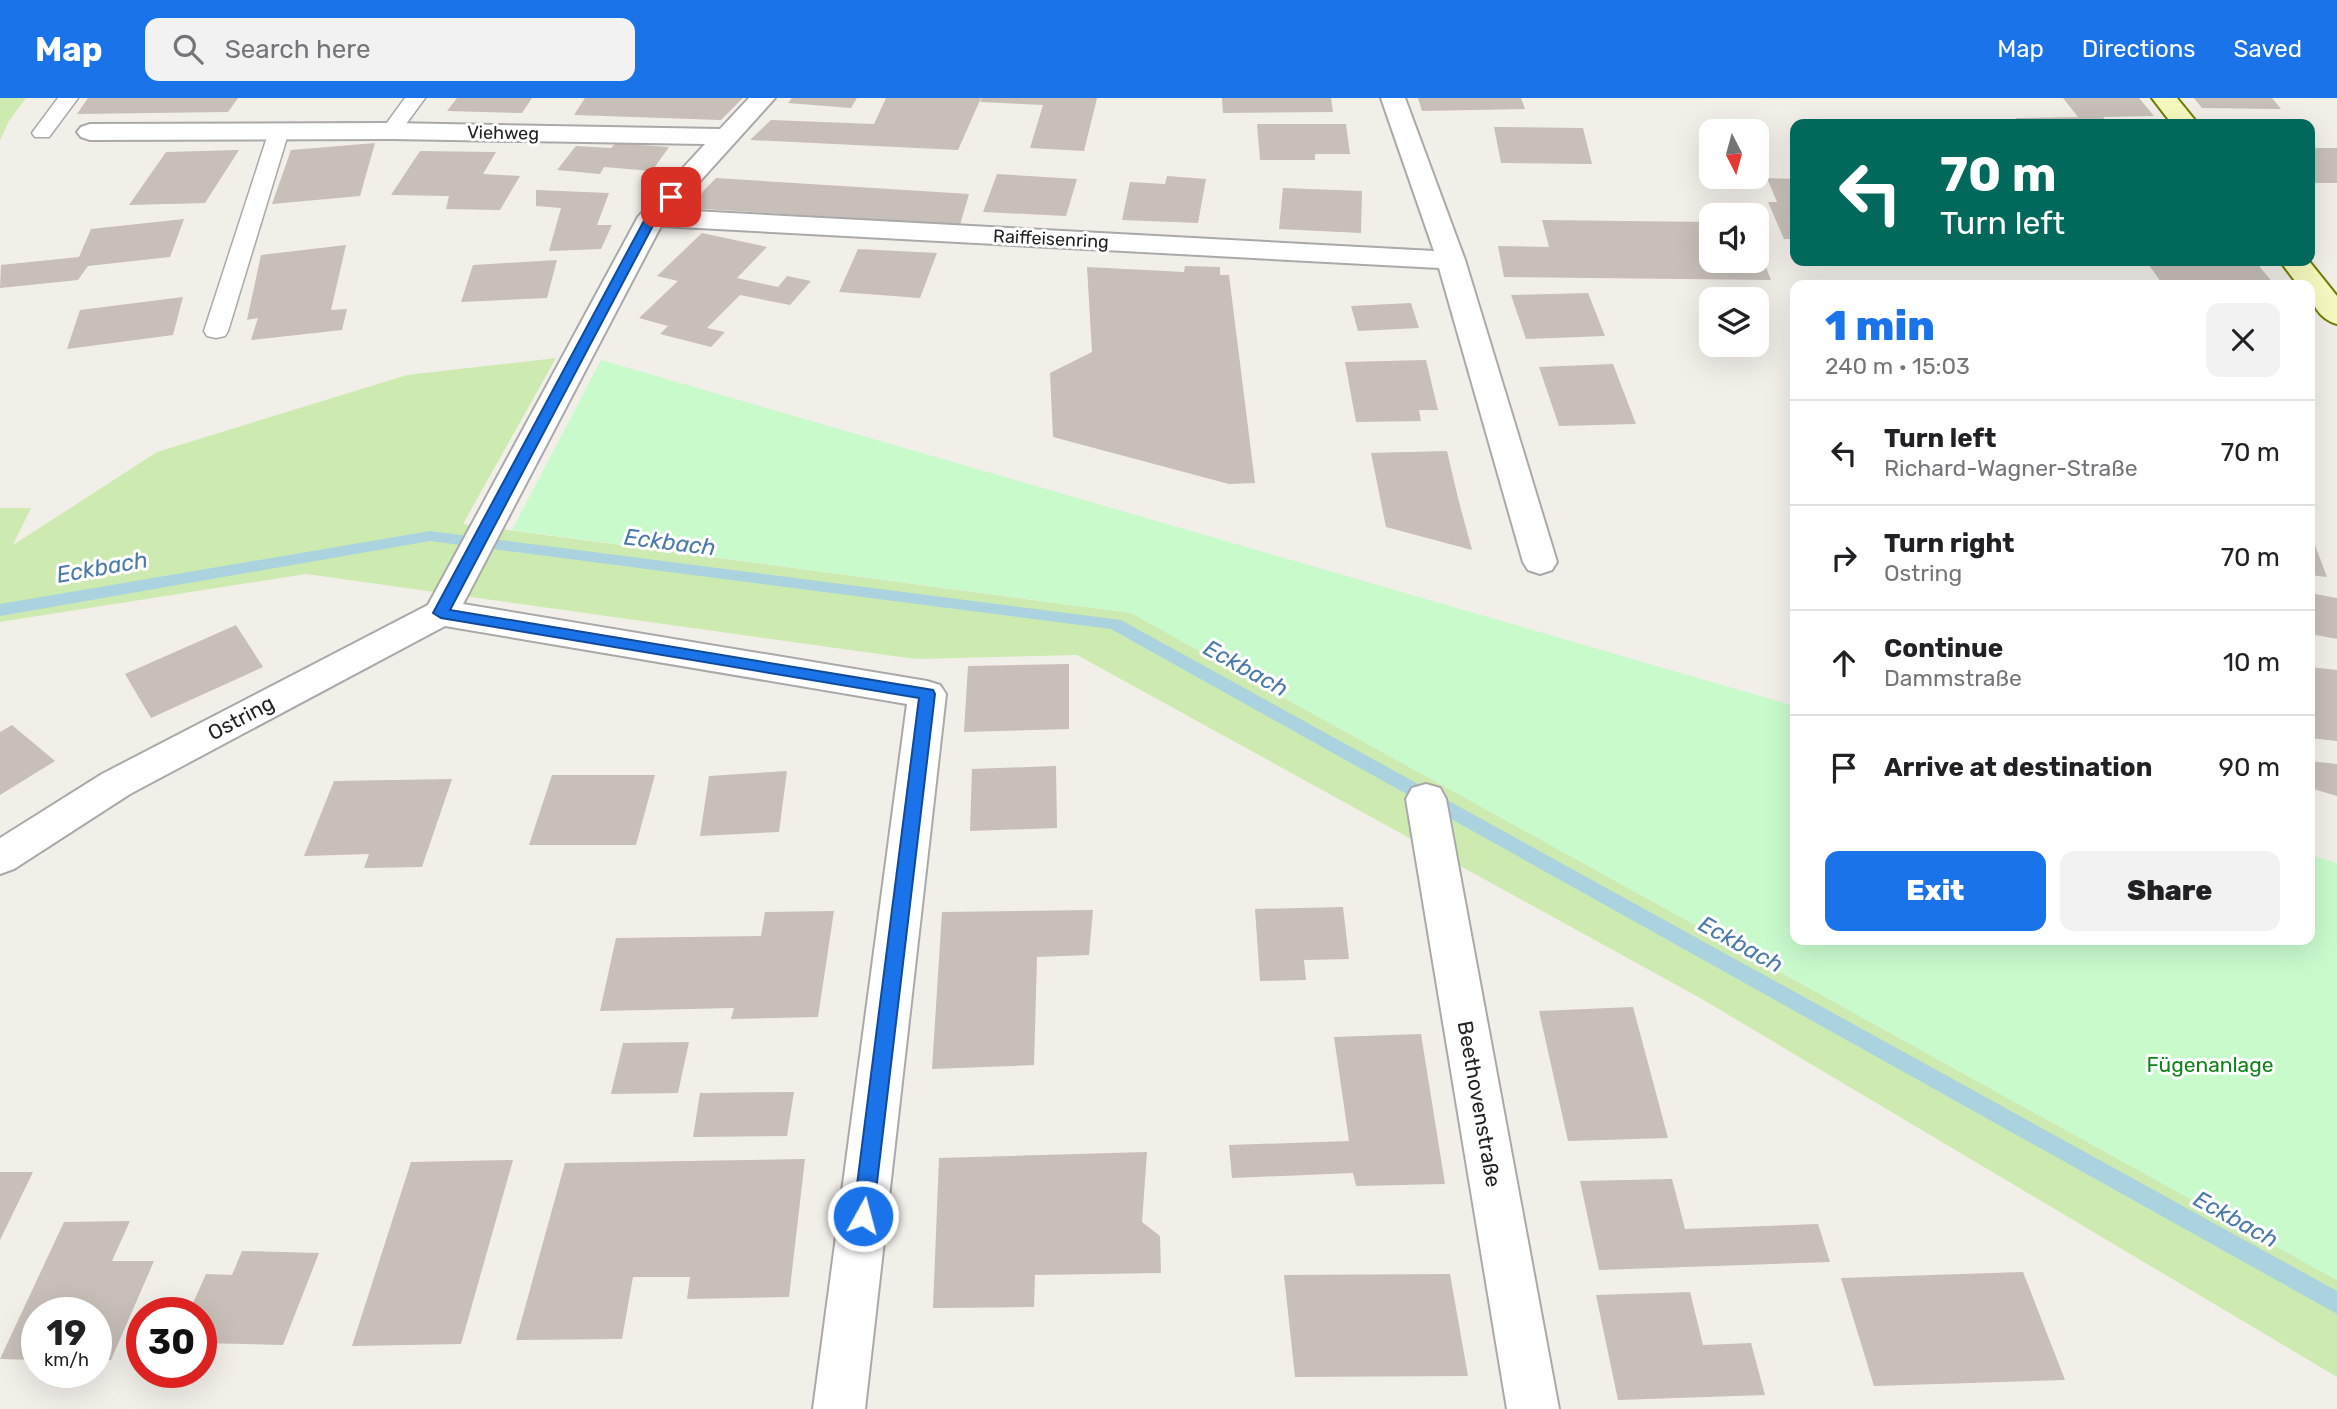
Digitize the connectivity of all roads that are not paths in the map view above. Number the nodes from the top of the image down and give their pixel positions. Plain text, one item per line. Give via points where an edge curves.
1 (68, 98) edge
2 (415, 98) edge
3 (763, 98) edge
4 (1393, 98) edge
5 (2164, 98) edge
6 (2181, 119) edge
7 (279, 131) junction
8 (391, 131) junction
9 (90, 132) dead end
10 (42, 133) dead end
11 (728, 137) junction
12 (652, 217) junction
13 (1451, 260) junction
14 (2298, 266) edge
15 (2309, 280) edge
16 (2315, 287) edge
17 (2337, 315) edge
18 (216, 331) dead end
19 (1540, 562) dead end
20 (441, 613) junction
21 (1426, 799) dead end
22 (0, 858) edge
23 (839, 1409) edge
24 (1533, 1409) edge

1 - 10 lane
2 - 8 lane
3 - 11 street
4 - 13 street
5 - 6 main road
7 - 8 street, Viehweg
7 - 9 street, Viehweg
7 - 18 lane
8 - 11 street, Viehweg
11 - 12 street
12 - 13 street, Raiffeisenring
12 - 20 street
13 - 19 street
14 - 15 main road
16 - 17 main road
20 - 22 street, Ostring via 116,784
20 - 23 street via 927,694
21 - 24 street, Beethovenstraße

